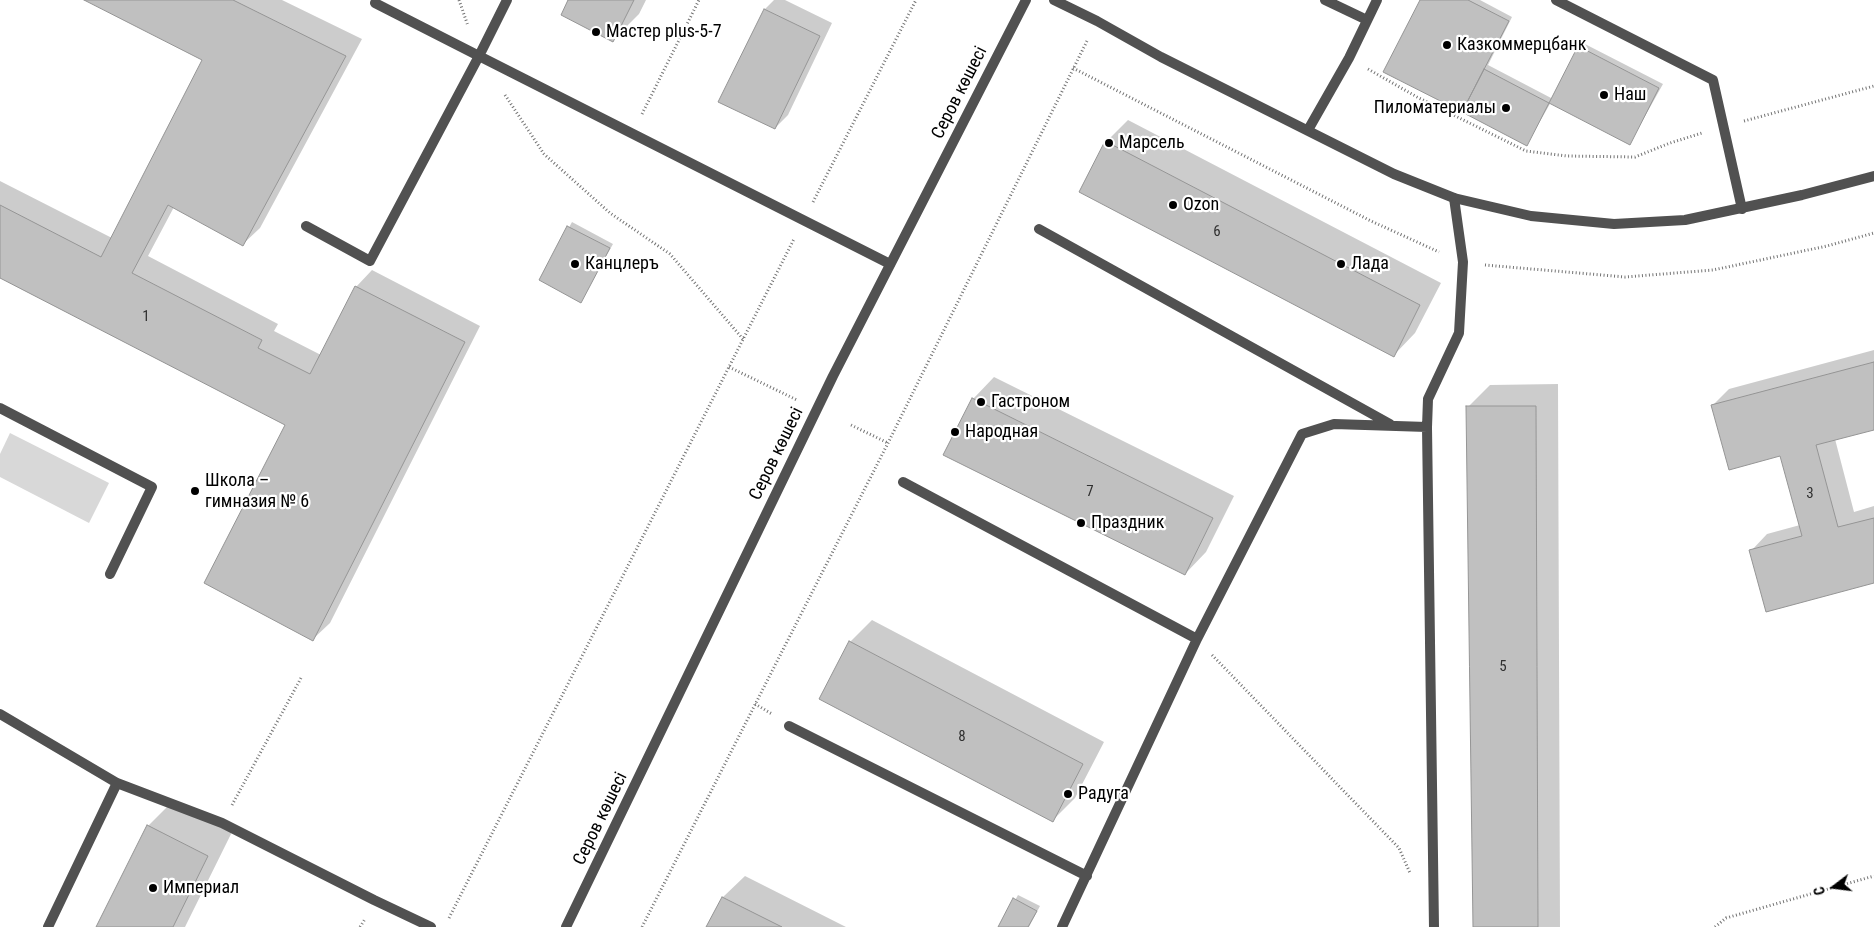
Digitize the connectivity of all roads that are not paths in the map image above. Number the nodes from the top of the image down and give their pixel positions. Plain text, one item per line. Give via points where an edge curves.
1 (508, 0) edge
2 (1026, 0) edge
3 (1054, 0) edge
4 (1324, 0) edge
5 (1377, 0) edge
6 (1556, 0) edge
7 (375, 3) dead end
8 (1366, 20) junction
9 (479, 56) junction
10 (1308, 130) junction
11 (1874, 176) edge
12 (1454, 198) junction
13 (1742, 209) junction
14 (306, 226) dead end
15 (1039, 229) dead end
16 (890, 264) junction
17 (0, 408) edge
18 (1392, 425) junction
19 (1427, 426) junction
20 (902, 482) dead end
21 (110, 574) dead end
22 (1197, 639) junction
23 (0, 714) edge
24 (789, 726) dead end
25 (117, 783) junction
26 (1087, 876) junction
27 (48, 927) edge
28 (431, 927) edge
29 (566, 927) edge
30 (1062, 927) edge
31 (1434, 927) edge

1 - 9 street
2 - 16 street, Серов көшесі
3 - 10 street
4 - 8 street
5 - 8 street
6 - 13 street via 1713,80
7 - 9 street
8 - 10 street via 1349,58
9 - 14 street via 370,261
9 - 16 street
10 - 12 street via 1394,174
11 - 13 street
12 - 13 street via 1532,216 1614,224 1685,220
12 - 19 street via 1463,262 1459,333 1428,399
15 - 18 street
16 - 29 street, Серов көшесі
17 - 21 street via 152,488
18 - 19 street
18 - 22 street via 1334,424 1302,434
19 - 31 street
20 - 22 street
22 - 26 street
23 - 25 street
24 - 26 street
25 - 27 street
25 - 28 street via 222,823
26 - 30 street

